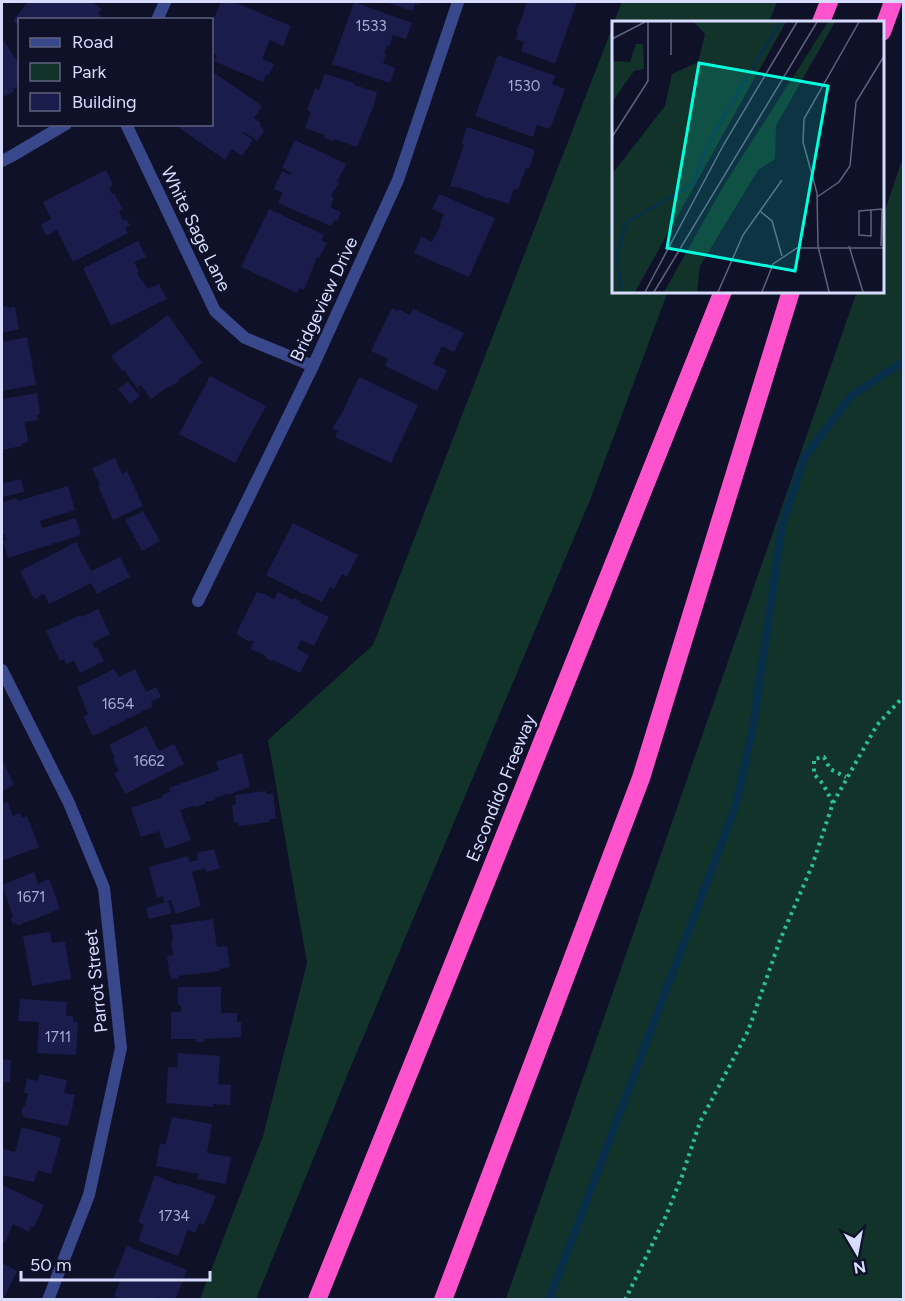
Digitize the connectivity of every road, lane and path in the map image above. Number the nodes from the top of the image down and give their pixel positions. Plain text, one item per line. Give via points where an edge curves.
1 (165, 2) edge
2 (458, 2) edge
3 (829, 2) edge
4 (893, 2) edge
5 (158, 18) edge
6 (821, 21) edge
7 (884, 27) edge
8 (63, 126) edge
9 (127, 126) edge
10 (2, 161) edge
11 (723, 292) edge
12 (791, 292) edge
13 (313, 366) junction
14 (198, 601) dead end
15 (2, 670) edge
16 (903, 696) edge
17 (846, 777) junction
18 (832, 803) junction
19 (48, 1299) edge
20 (317, 1299) edge
21 (443, 1299) edge
22 (625, 1299) edge

1 - 5 street
2 - 13 street, Bridgeview Drive via 398,180
3 - 6 highway
4 - 7 highway
8 - 10 street
9 - 13 street, White Sage Lane via 215,310 245,338
11 - 20 highway, Escondido Freeway
12 - 21 highway via 641,778
13 - 14 street, Bridgeview Drive
15 - 19 street, Parrot Street via 69,803 104,888 121,1048 89,1194
16 - 17 path via 877,724
17 - 18 path
17 - 18 path via 830,769 824,757 814,759 814,774
18 - 22 path via 812,866 780,940 748,1031 700,1122 670,1207

